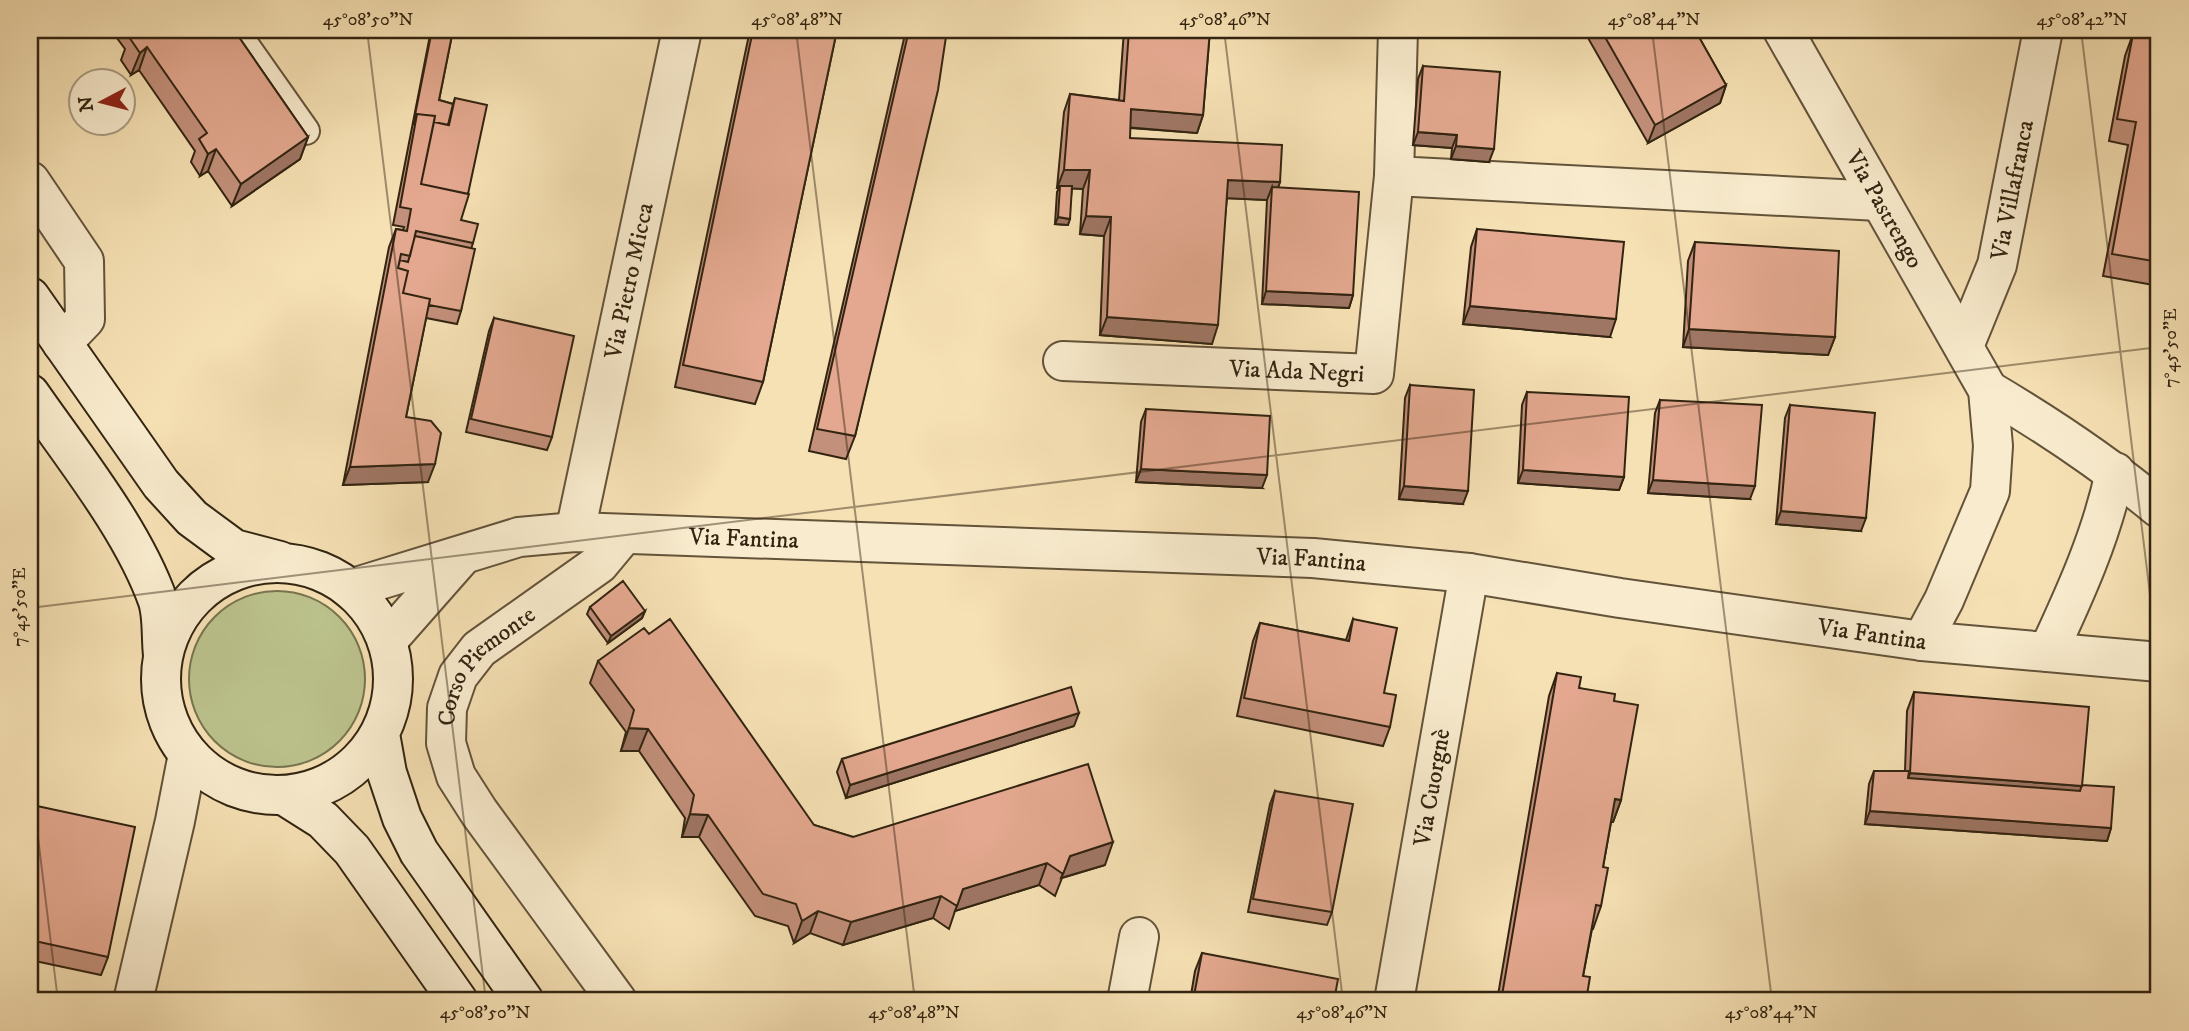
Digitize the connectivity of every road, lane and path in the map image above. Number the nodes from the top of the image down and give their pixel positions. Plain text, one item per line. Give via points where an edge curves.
1 (235, 30) edge
2 (682, 30) edge
3 (1398, 30) edge
4 (1783, 30) edge
5 (2043, 30) edge
6 (306, 131) edge
7 (1394, 176) junction
8 (30, 181) edge
9 (1879, 201) junction
10 (30, 297) edge
11 (62, 344) junction
12 (1964, 346) junction
13 (1063, 361) dead end
14 (1988, 390) junction
15 (30, 394) edge
16 (2115, 472) junction
17 (2159, 509) edge
18 (576, 532) junction
19 (624, 534) junction
20 (460, 556) junction
21 (292, 564) junction
22 (1469, 573) junction
23 (350, 589) junction
24 (387, 641) junction
25 (1922, 641) junction
26 (2048, 653) junction
27 (163, 657) junction
28 (2159, 662) edge
29 (380, 734) junction
30 (188, 754) junction
31 (285, 796) junction
32 (1139, 937) dead end
33 (133, 1001) edge
34 (458, 1001) edge
35 (524, 1001) edge
36 (617, 1001) edge
37 (1127, 1001) edge
38 (1394, 1001) edge

1 - 6 lane
2 - 18 street, Via Pietro Micca
3 - 7 street, Via Ada Negri
4 - 9 street, Via Pastrengo
5 - 12 street, Via Villafranca via 1997,265
7 - 9 street
7 - 13 street, Via Ada Negri via 1374,374
8 - 11 street via 84,261 85,319
9 - 12 street, Via Pastrengo
10 - 11 street
11 - 21 street via 161,484 192,518 234,550
12 - 14 street, Via Pastrengo
14 - 16 street
14 - 25 street, Via Pastrengo via 1993,446 1990,491
15 - 27 street via 134,552 159,603
16 - 17 street
16 - 26 street via 2076,592
18 - 19 street, Via Fantina
18 - 20 street, Via Fantina via 519,537
19 - 22 street, Via Fantina via 1313,558
19 - 36 street, Corso Piemonte via 600,564 479,649 458,676 447,708 446,731 461,785
20 - 23 street, Via Fantina
20 - 24 street, Via Fantina
21 - 23 street via 323,572
21 - 27 street via 257,565 225,576 196,596 175,624
22 - 25 street, Via Fantina
22 - 38 street, Via Cuorgnè
23 - 24 street via 372,613
24 - 29 street via 393,672 391,704
25 - 26 street, Via Fantina
26 - 28 street, Via Fantina
27 - 30 street via 164,703 170,725
29 - 31 street via 356,765 323,787
29 - 35 street via 387,774 419,852
30 - 31 street via 215,778 249,793
30 - 33 street
31 - 34 street via 323,820 352,850
32 - 37 street

